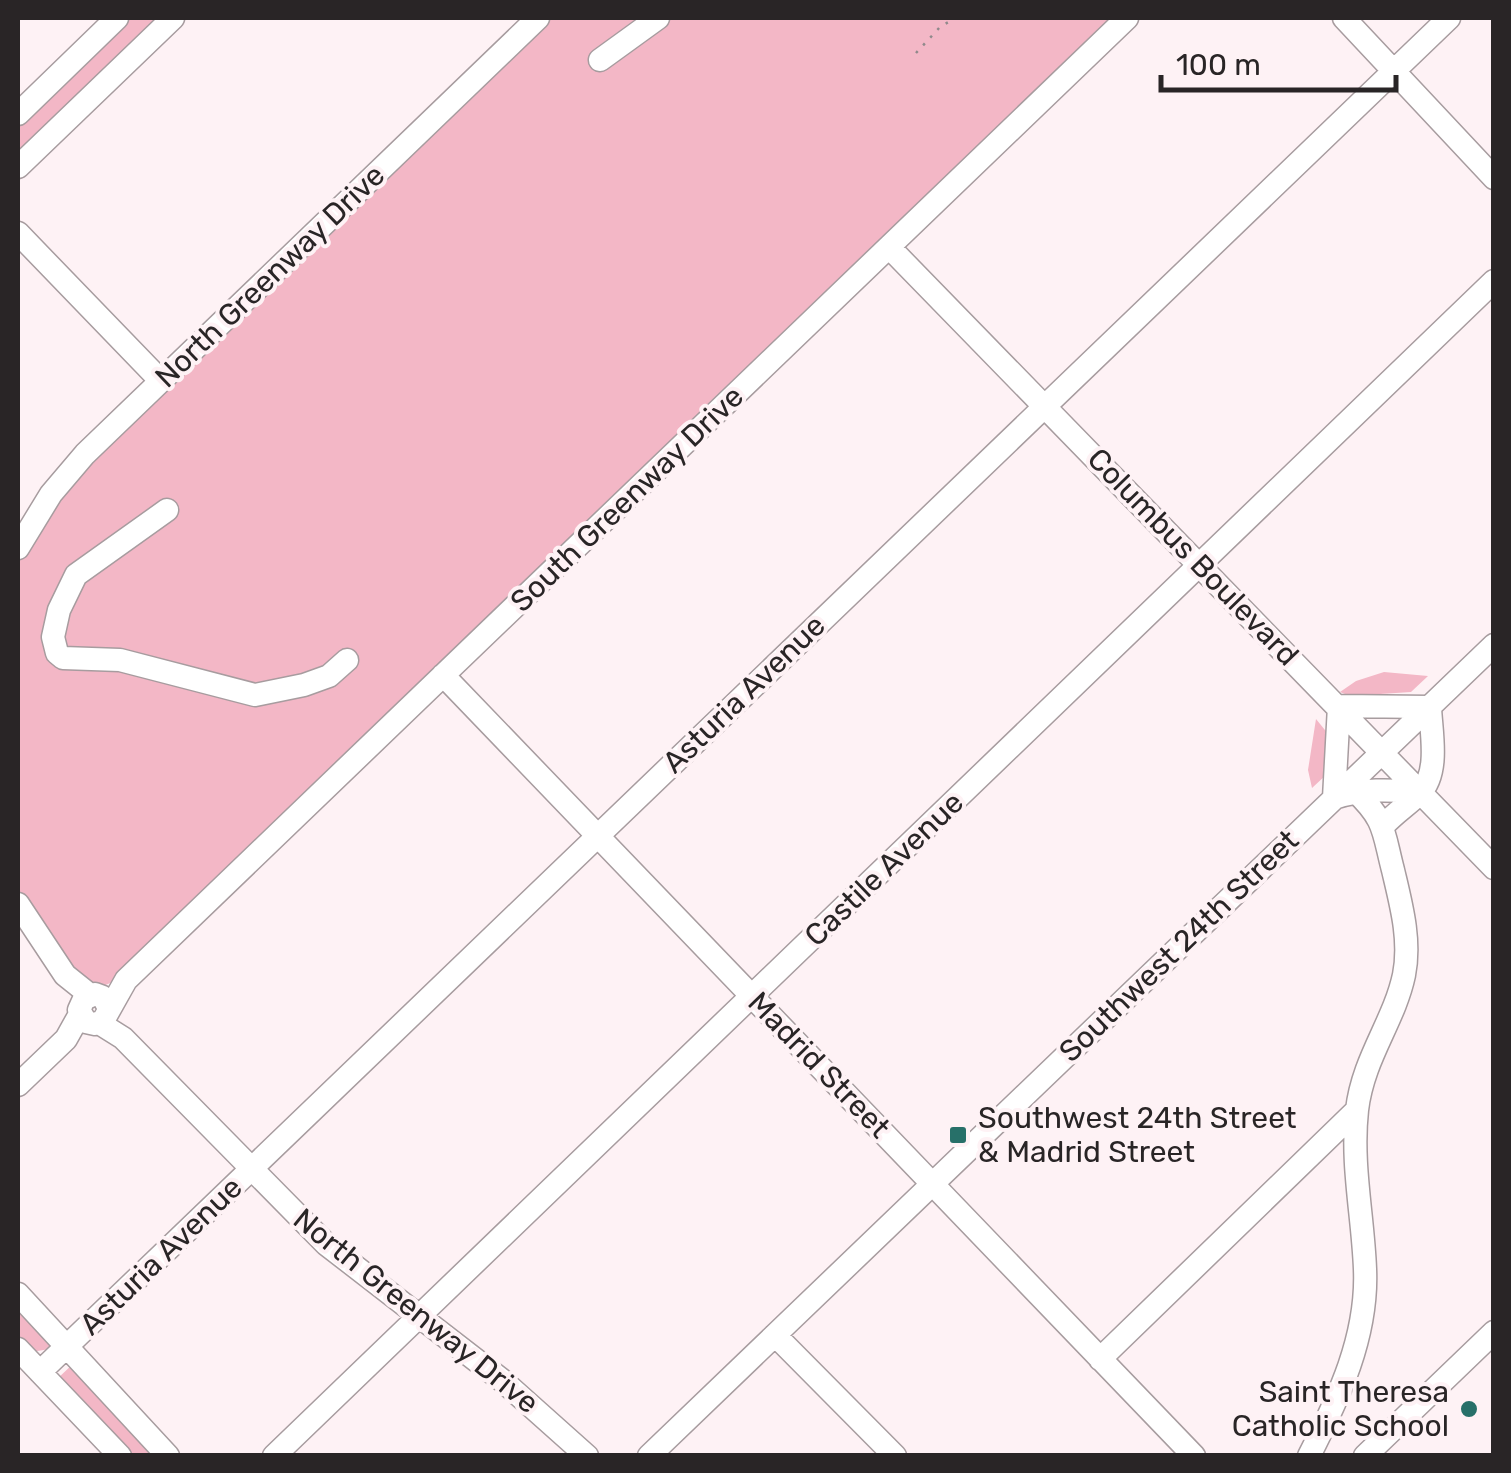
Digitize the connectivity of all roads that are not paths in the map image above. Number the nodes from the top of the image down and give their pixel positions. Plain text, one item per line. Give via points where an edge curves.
1 (117, 18) edge
2 (173, 18) edge
3 (538, 18) edge
4 (658, 18) edge
5 (1127, 18) edge
6 (1344, 18) edge
7 (1450, 18) edge
8 (600, 60) dead end
9 (1394, 70) junction
10 (18, 114) edge
11 (18, 167) edge
12 (1494, 178) edge
13 (18, 233) edge
14 (890, 247) junction
15 (1494, 282) edge
16 (161, 381) junction
17 (1044, 406) junction
18 (167, 510) dead end
19 (18, 548) edge
20 (1200, 564) junction
21 (1494, 645) edge
22 (347, 660) dead end
23 (443, 675) junction
24 (1339, 706) junction
25 (1430, 706) junction
26 (1383, 751) junction
27 (1421, 792) junction
28 (1345, 794) junction
29 (1384, 824) junction
30 (597, 836) junction
31 (1494, 868) edge
32 (18, 904) edge
33 (752, 996) junction
34 (95, 1010) junction
35 (18, 1085) edge
36 (1357, 1110) junction
37 (251, 1170) junction
38 (933, 1183) junction
39 (18, 1294) edge
40 (419, 1316) junction
41 (1494, 1332) edge
42 (775, 1335) junction
43 (66, 1346) junction
44 (18, 1349) edge
45 (1100, 1359) junction
46 (40, 1372) junction
47 (120, 1456) edge
48 (168, 1456) edge
49 (274, 1456) edge
50 (587, 1456) edge
51 (649, 1456) edge
52 (896, 1456) edge
53 (1194, 1456) edge
54 (1309, 1456) edge
55 (1365, 1456) edge

1 - 10 street
2 - 11 street
3 - 16 street, North Greenway Drive
4 - 8 street
5 - 14 street, South Greenway Drive
6 - 9 street
7 - 9 street, Asturia Avenue
9 - 12 street
9 - 17 street, Asturia Avenue
13 - 16 street
14 - 17 street, Columbus Boulevard
14 - 23 street, South Greenway Drive
15 - 20 street, Castile Avenue
16 - 19 street, North Greenway Drive via 72,468
17 - 20 street, Columbus Boulevard
17 - 30 street, Asturia Avenue
18 - 22 street via 76,575 53,637 57,654 120,660 255,696 304,686
20 - 24 street, Columbus Boulevard
20 - 33 street, Castile Avenue
21 - 25 street, Southwest 24th Street
23 - 30 street, Madrid Street
23 - 34 street, South Greenway Drive
24 - 25 street
24 - 26 street, Columbus Boulevard
24 - 28 street
25 - 26 street, Southwest 24th Street
25 - 27 street via 1433,760
26 - 27 street, Columbus Boulevard
26 - 28 street, Southwest 24th Street
27 - 28 street
27 - 29 street
27 - 31 street, Columbus Boulevard
28 - 29 street
28 - 38 street, Southwest 24th Street
29 - 36 street via 1406,960
30 - 33 street, Madrid Street
30 - 37 street, Asturia Avenue
32 - 34 street, North Greenway Drive
33 - 38 street, Madrid Street
33 - 40 street, Castile Avenue
34 - 35 street
34 - 37 street, North Greenway Drive
36 - 45 street
36 - 54 street via 1363,1310 1346,1376
37 - 40 street, North Greenway Drive via 340,1256
37 - 43 street, Asturia Avenue
38 - 42 street, Southwest 24th Street
38 - 45 street, Madrid Street
39 - 43 street
40 - 49 street, Castile Avenue
40 - 50 street, North Greenway Drive
41 - 55 street
42 - 51 street, Southwest 24th Street
42 - 52 street
43 - 46 street, Asturia Avenue
43 - 48 street
44 - 46 street
45 - 53 street, Madrid Street
46 - 47 street

